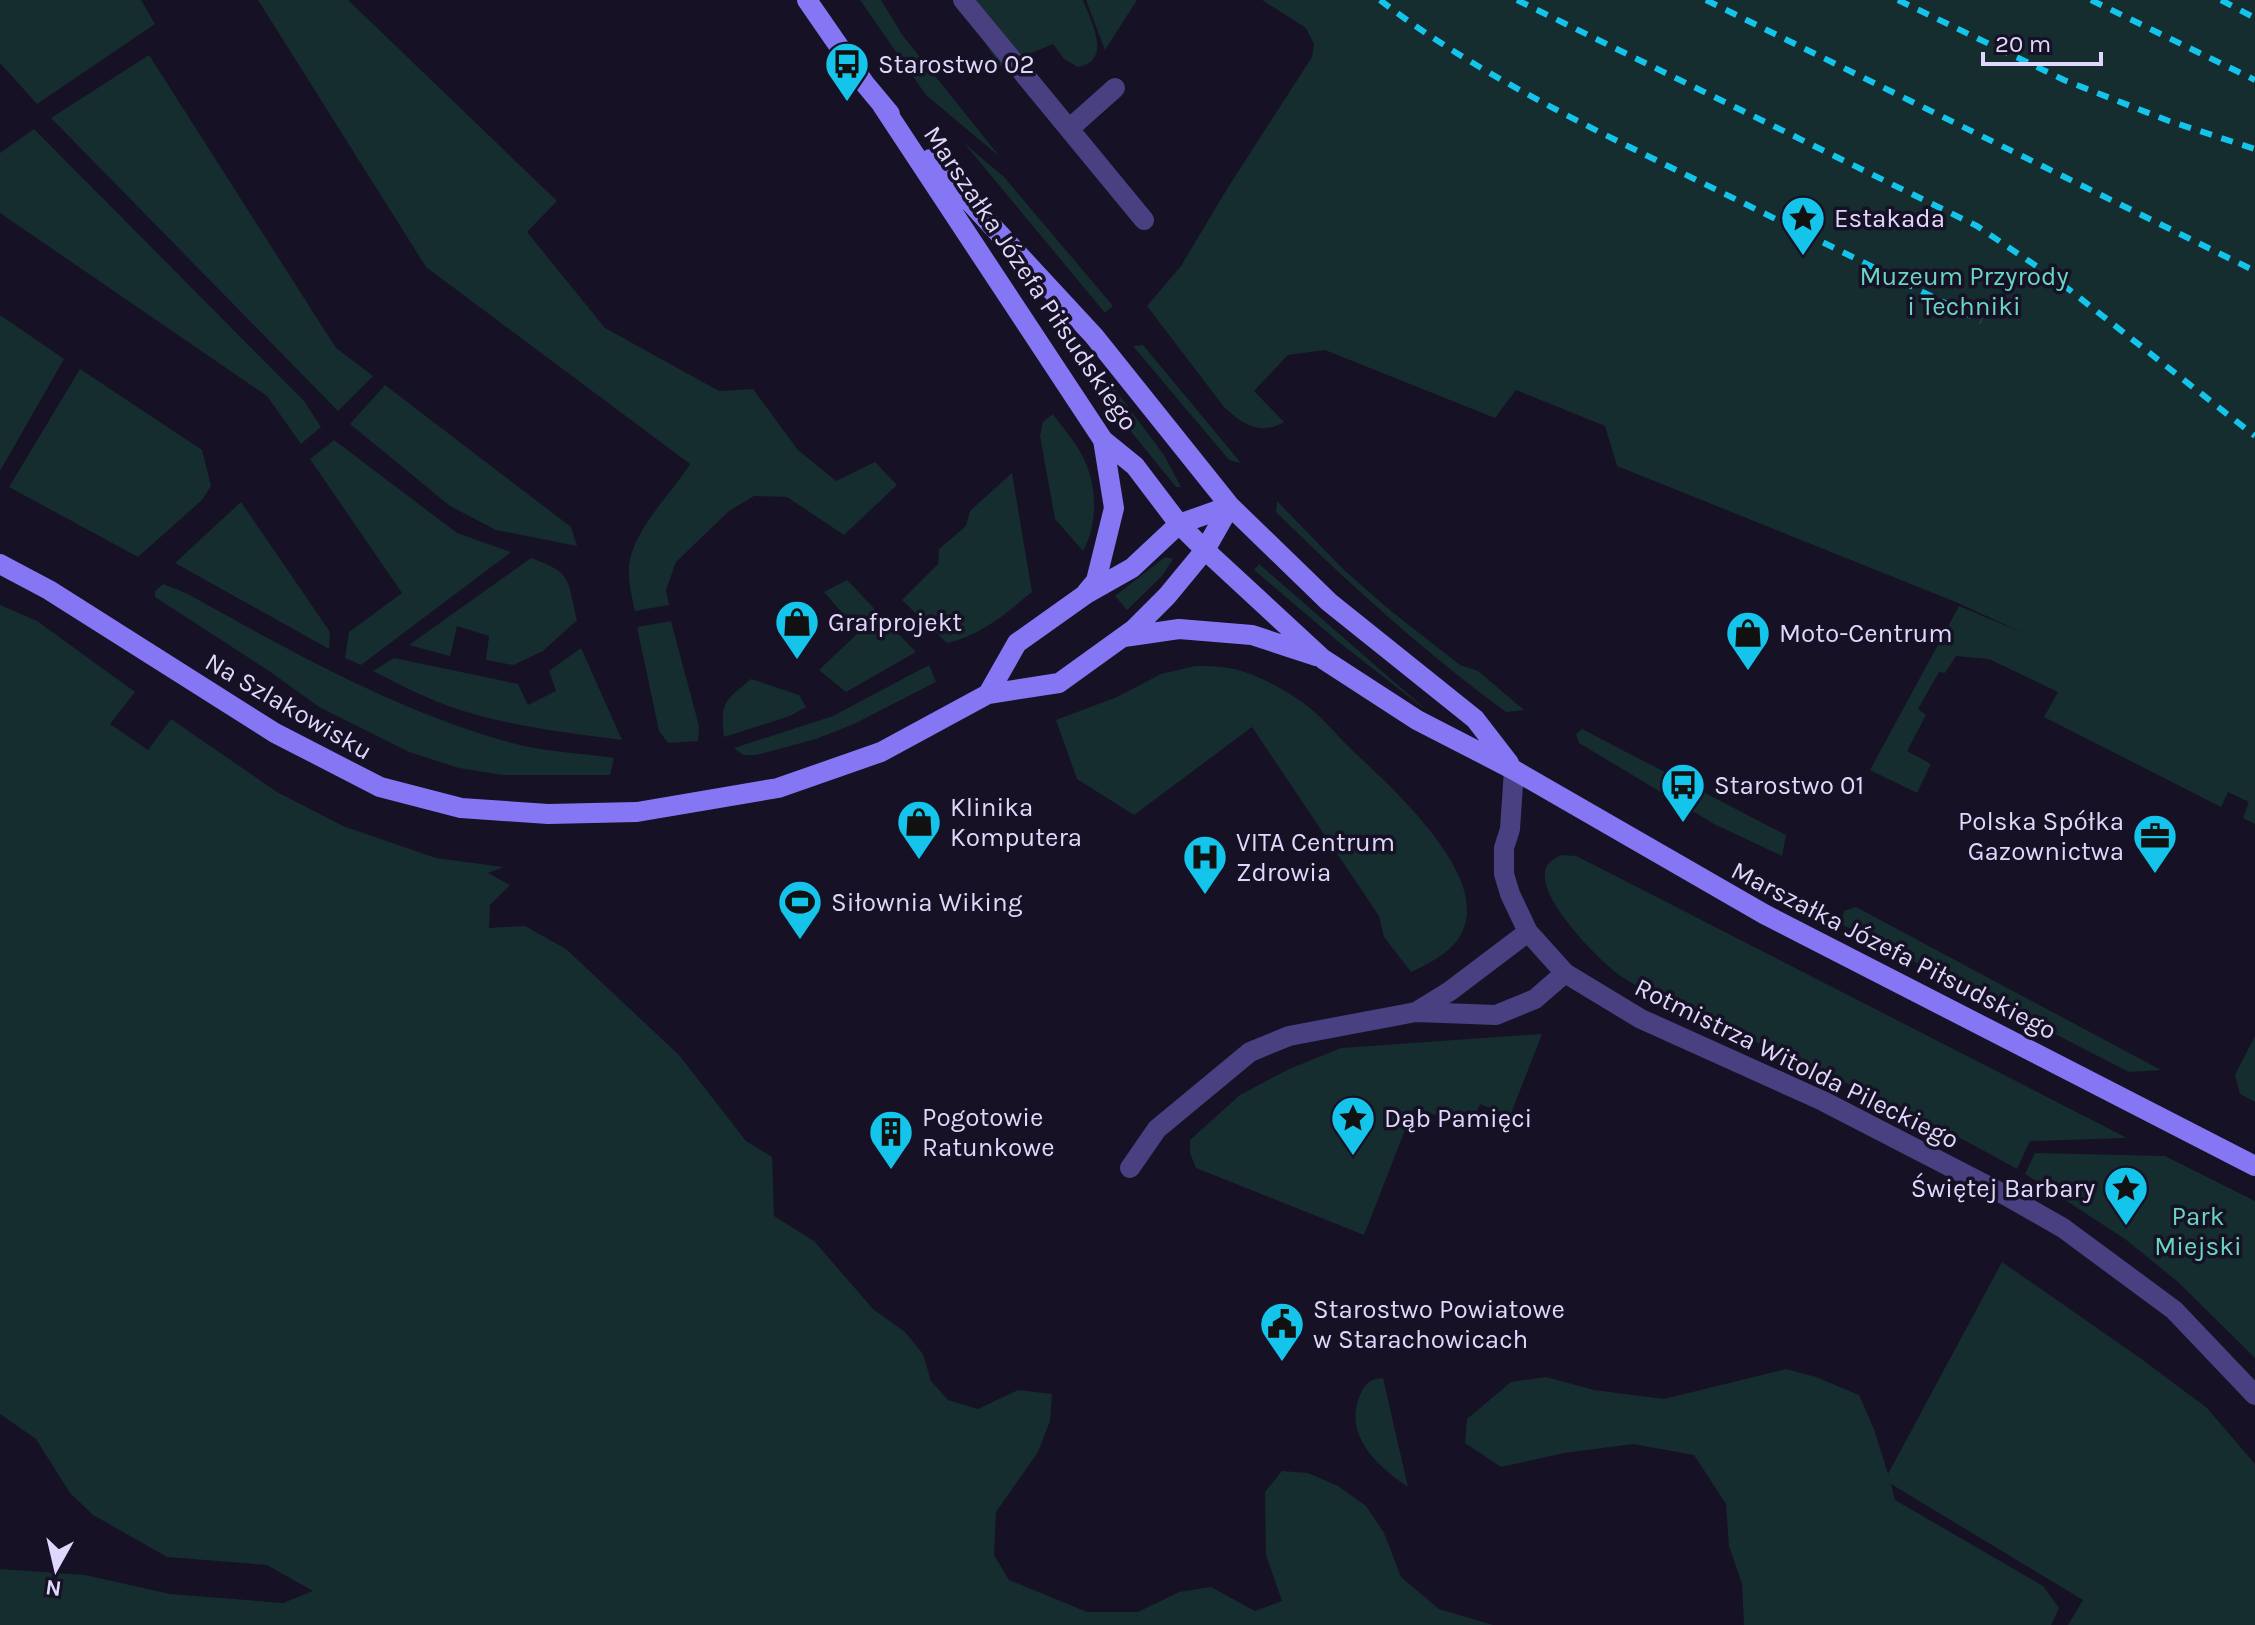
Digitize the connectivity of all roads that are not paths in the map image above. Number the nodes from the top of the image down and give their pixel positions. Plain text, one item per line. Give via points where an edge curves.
1 (807, 0) edge
2 (963, 0) edge
3 (1115, 88) dead end
4 (882, 105) junction
5 (1069, 129) junction
6 (1144, 220) dead end
7 (1103, 440) junction
8 (1230, 506) junction
9 (1179, 524) junction
10 (1205, 550) junction
11 (0, 564) edge
12 (1086, 594) junction
13 (1124, 637) junction
14 (1323, 659) junction
15 (988, 694) junction
16 (1514, 770) junction
17 (1528, 932) junction
18 (1565, 973) junction
19 (1416, 1012) junction
20 (2255, 1166) edge
21 (1130, 1168) dead end
22 (2255, 1395) edge

1 - 4 street, Marszałka Józefa Piłsudskiego
2 - 5 street
3 - 5 street
4 - 7 street, Marszałka Józefa Piłsudskiego
4 - 8 street, Marszałka Józefa Piłsudskiego via 1094,336
5 - 6 street
7 - 9 street, Marszałka Józefa Piłsudskiego via 1135,466
7 - 12 street via 1114,508 1096,581
8 - 9 street
8 - 10 street, Na Szlakowisku
8 - 16 street, Marszałka Józefa Piłsudskiego via 1329,602 1475,719
9 - 10 street, Marszałka Józefa Piłsudskiego
9 - 12 street via 1132,568
10 - 13 street, Na Szlakowisku
10 - 14 street, Marszałka Józefa Piłsudskiego
11 - 15 street, Na Szlakowisku via 353,775 461,808 548,814 637,812 765,791 881,752
12 - 15 street via 1017,643
13 - 14 street, Na Szlakowisku via 1179,629 1252,635
13 - 15 street, Na Szlakowisku via 1059,683
14 - 16 street, Marszałka Józefa Piłsudskiego via 1417,720
16 - 17 street, Rotmistrza Witolda Pileckiego via 1504,874
16 - 20 street, Marszałka Józefa Piłsudskiego via 1764,914
17 - 18 street, Rotmistrza Witolda Pileckiego
17 - 19 street
18 - 19 street via 1535,999 1496,1015
18 - 22 street, Rotmistrza Witolda Pileckiego via 1641,1019 1823,1101 2063,1228 2174,1310
19 - 21 street via 1289,1036 1250,1052 1157,1129

